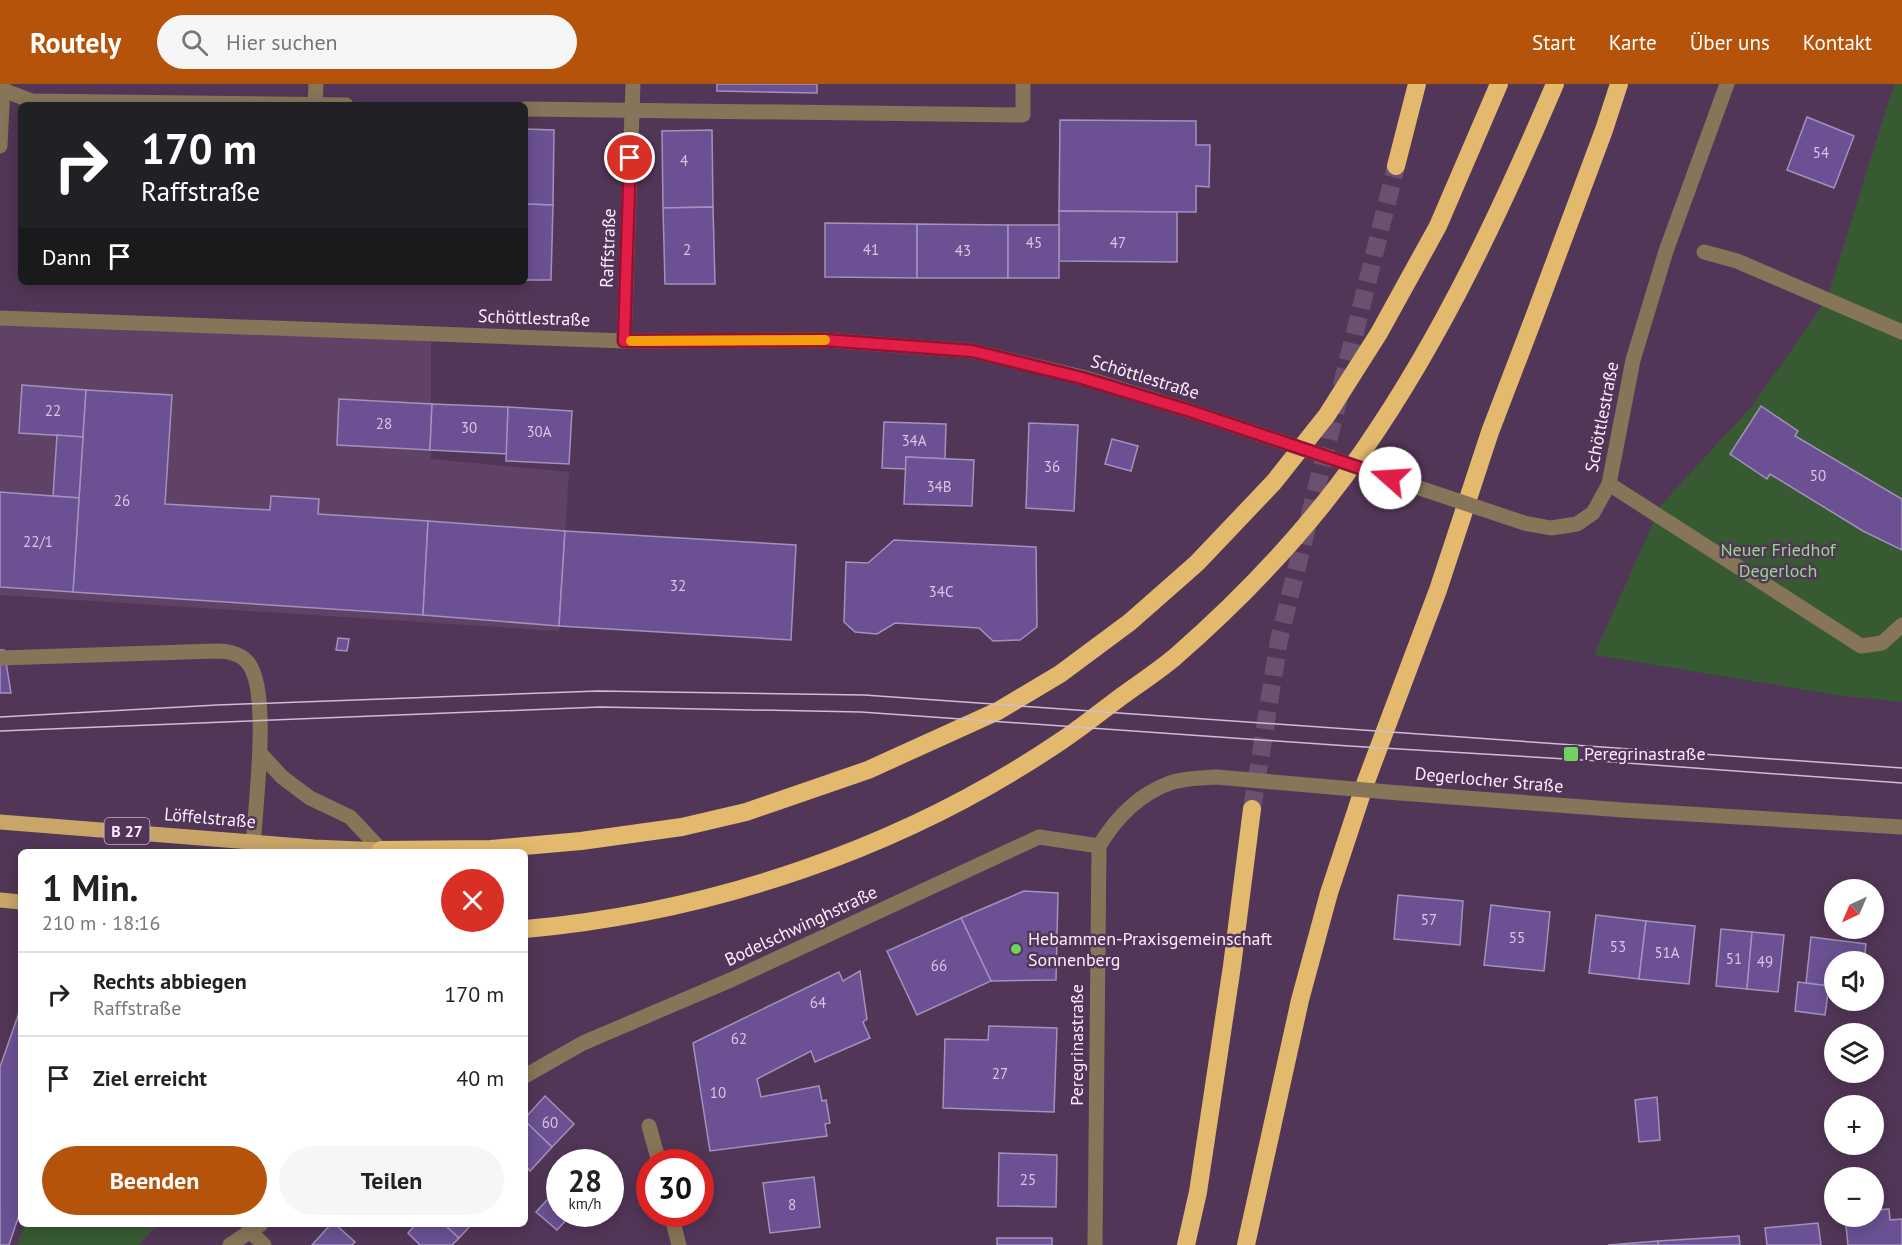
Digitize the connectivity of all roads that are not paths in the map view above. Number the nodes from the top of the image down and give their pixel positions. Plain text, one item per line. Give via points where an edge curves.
1 (316, 84) edge
2 (633, 84) edge
3 (1023, 84) edge
4 (1417, 84) edge
5 (1498, 84) edge
6 (1555, 84) edge
7 (1619, 84) edge
8 (1727, 84) edge
9 (2, 88) edge
10 (103, 102) edge
11 (315, 102) edge
12 (528, 109) edge
13 (632, 112) junction
14 (0, 146) edge
15 (1396, 166) tunnel mouth
16 (1704, 252) dead end
17 (0, 318) edge
18 (1902, 332) edge
19 (624, 341) junction
20 (1609, 484) junction
21 (1902, 625) edge
22 (0, 657) edge
23 (260, 753) junction
24 (1252, 809) tunnel mouth
25 (0, 822) edge
26 (1902, 827) edge
27 (253, 846) edge
28 (1099, 846) junction
29 (359, 849) edge
30 (380, 849) edge
31 (491, 849) edge
32 (0, 900) edge
33 (18, 902) edge
34 (528, 929) edge
35 (528, 1074) edge
36 (650, 1126) dead end
37 (655, 1149) edge
38 (255, 1227) edge
39 (674, 1227) edge
40 (230, 1245) edge
41 (264, 1245) edge
42 (679, 1245) edge
43 (1095, 1245) edge
44 (1186, 1245) edge
45 (1246, 1245) edge

1 - 11 street
2 - 13 street, Raffstraße
3 - 13 street via 1023,115
4 - 15 highway
5 - 31 highway via 1438,226 1379,333 1327,415 1274,482 1197,563 1130,622 1060,674 998,711 868,770 746,812 682,827
6 - 34 highway via 1478,253 1420,364 1370,441 1299,533 1241,596 1172,659 1061,741 999,779 916,823 831,860 748,888 664,909
7 - 45 highway via 1490,432 1438,590 1365,784 1329,893 1300,1000
8 - 20 street, Schöttlestraße via 1666,251 1633,360
9 - 10 street via 32,101
9 - 14 street
12 - 13 street
13 - 19 street, Raffstraße
16 - 18 street via 1737,261
17 - 19 street, Schöttlestraße
19 - 20 street, Schöttlestraße, bridge via 824,340 972,351 1082,378 1190,411 1524,523 1551,528 1577,524 1593,513
20 - 21 street via 1861,646 1882,643
22 - 23 street via 233,652 248,663 256,681
23 - 27 street
23 - 30 street via 282,777 310,798 350,817
24 - 44 highway via 1198,1192
25 - 27 main road, Löffelstraße / B 27
26 - 28 street, Degerlocher Straße, bridge via 1611,810 1216,777 1172,782 1140,798 1110,827
27 - 29 main road, Löffelstraße / B 27
28 - 35 street, Bodelschwinghstraße via 1039,837 724,984 583,1043
28 - 43 street, Peregrinastraße
32 - 33 main road
36 - 37 street
38 - 40 street
38 - 41 street
39 - 42 street

